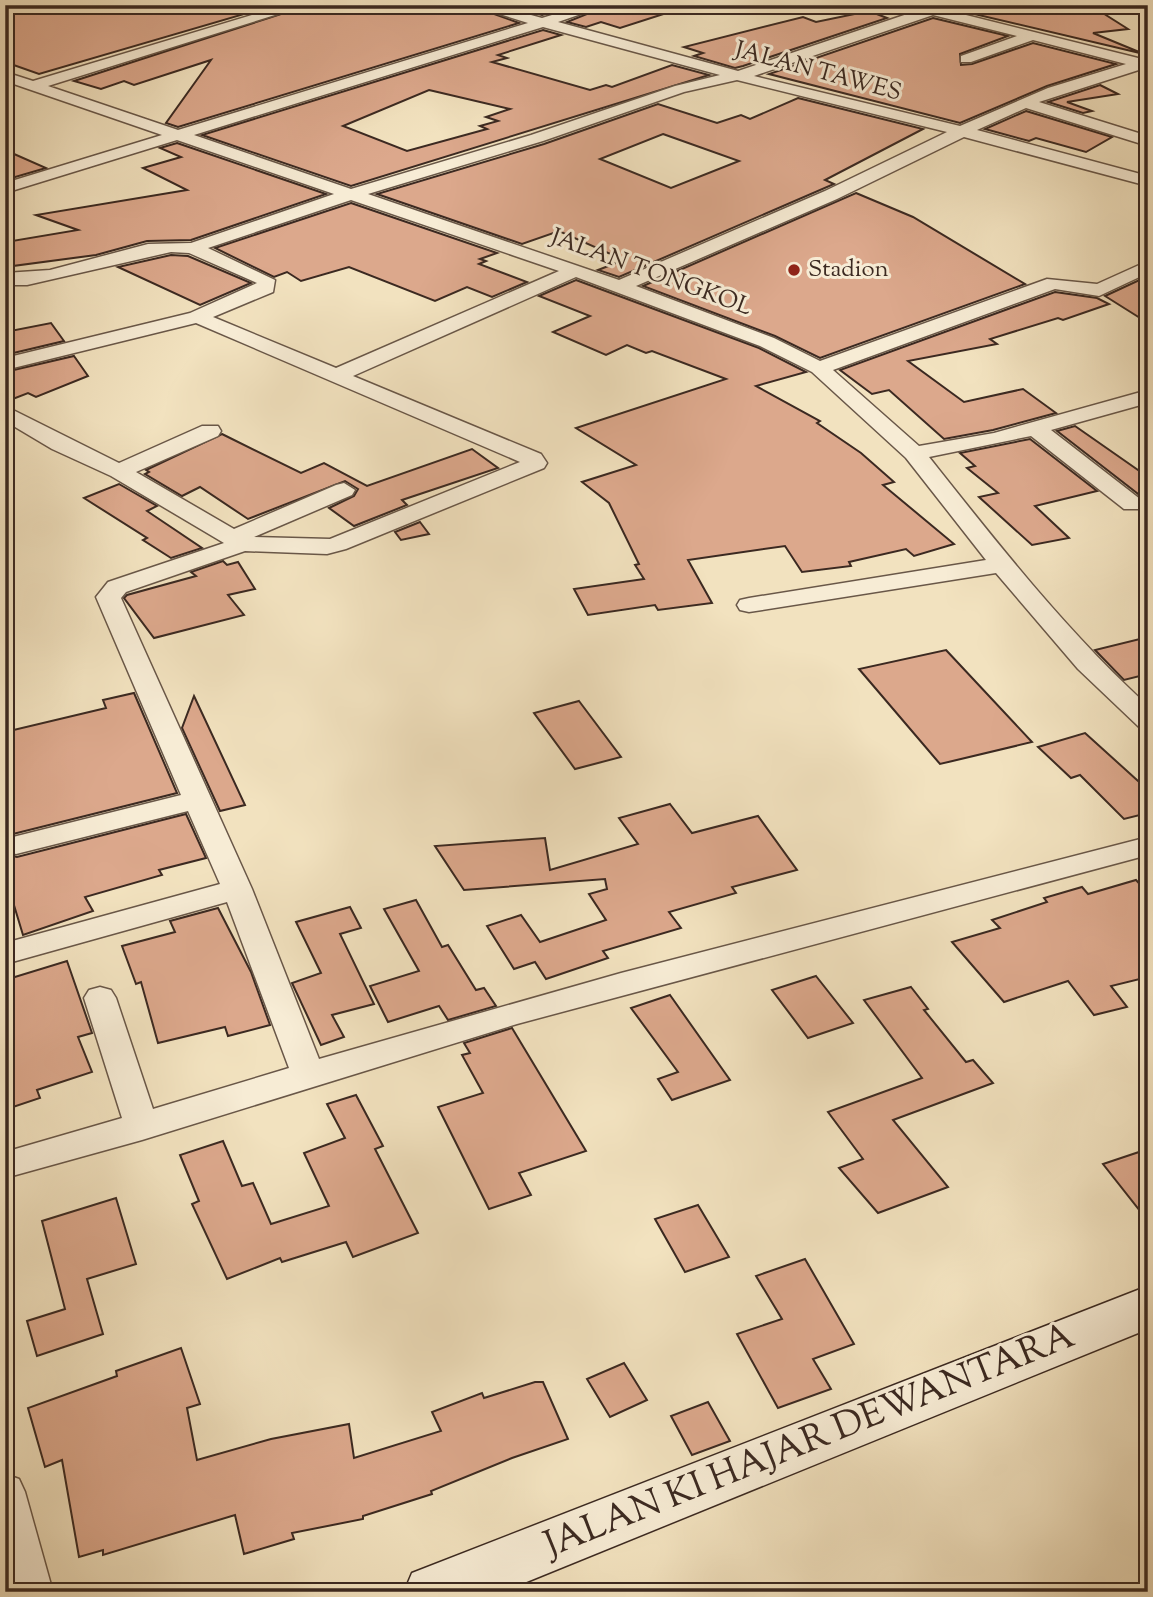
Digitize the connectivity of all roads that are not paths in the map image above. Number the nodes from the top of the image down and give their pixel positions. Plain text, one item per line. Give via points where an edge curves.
1 (300, 5) edge
2 (478, 5) edge
3 (600, 5) edge
4 (941, 8) edge
5 (546, 23) junction
6 (1034, 35) junction
7 (966, 59) dead end
8 (1145, 63) edge
9 (741, 75) junction
10 (5, 76) edge
11 (33, 85) junction
12 (5, 93) edge
13 (1027, 103) junction
14 (961, 131) junction
15 (172, 135) junction
16 (1148, 141) edge
17 (1148, 181) edge
18 (5, 188) edge
19 (354, 193) junction
20 (192, 248) junction
21 (1148, 266) edge
22 (575, 271) junction
23 (7, 280) edge
24 (620, 286) junction
25 (197, 317) junction
26 (5, 364) edge
27 (819, 368) junction
28 (337, 376) junction
29 (1148, 396) edge
30 (5, 412) edge
31 (1035, 428) junction
32 (210, 431) dead end
33 (914, 453) junction
34 (120, 471) junction
35 (344, 490) dead end
36 (1132, 504) dead end
37 (243, 544) junction
38 (1002, 565) junction
39 (749, 605) dead end
40 (1148, 720) edge
41 (196, 800) junction
42 (16, 845) dead end
43 (1148, 846) edge
44 (237, 889) junction
45 (5, 954) edge
46 (100, 998) dead end
47 (308, 1074) junction
48 (142, 1127) junction
49 (5, 1165) edge
50 (1148, 1307) edge
51 (5, 1492) edge
52 (32, 1592) edge
53 (433, 1592) edge

1 - 11 street
2 - 5 street, JALAN TAWES
3 - 5 street
4 - 6 street
4 - 9 street
5 - 9 street, JALAN TAWES
5 - 15 street
6 - 7 street
6 - 8 street
8 - 13 street
9 - 14 street, JALAN TAWES
9 - 19 street via 680,89 449,167
10 - 11 street, JALAN TONGKOL
11 - 12 street
11 - 15 street, JALAN TONGKOL
13 - 14 street
13 - 16 street
14 - 17 street, JALAN TAWES
14 - 24 street via 831,195
15 - 18 street
15 - 19 street, JALAN TONGKOL
19 - 20 street
19 - 22 street, JALAN TONGKOL
20 - 23 street via 165,248
20 - 25 street via 254,273 268,284
21 - 27 street via 1099,289 1054,283
22 - 24 street, JALAN TONGKOL
22 - 28 street
24 - 27 street, JALAN TONGKOL via 767,342
25 - 26 street
25 - 28 street
27 - 33 street, JALAN TONGKOL
28 - 37 street via 536,463 338,544
29 - 31 street
30 - 34 street
31 - 33 street
31 - 36 street
32 - 34 street
33 - 38 street, JALAN TONGKOL
34 - 37 street
35 - 37 street via 252,528 242,534
37 - 41 street via 117,587 109,594
38 - 39 street
38 - 40 street, JALAN TONGKOL via 1087,664
41 - 42 street
41 - 44 street
43 - 47 street
44 - 45 street
44 - 47 street
46 - 48 street
47 - 48 street
48 - 49 street
50 - 53 main road, JALAN KI HAJAR DEWANTARA
51 - 52 street

